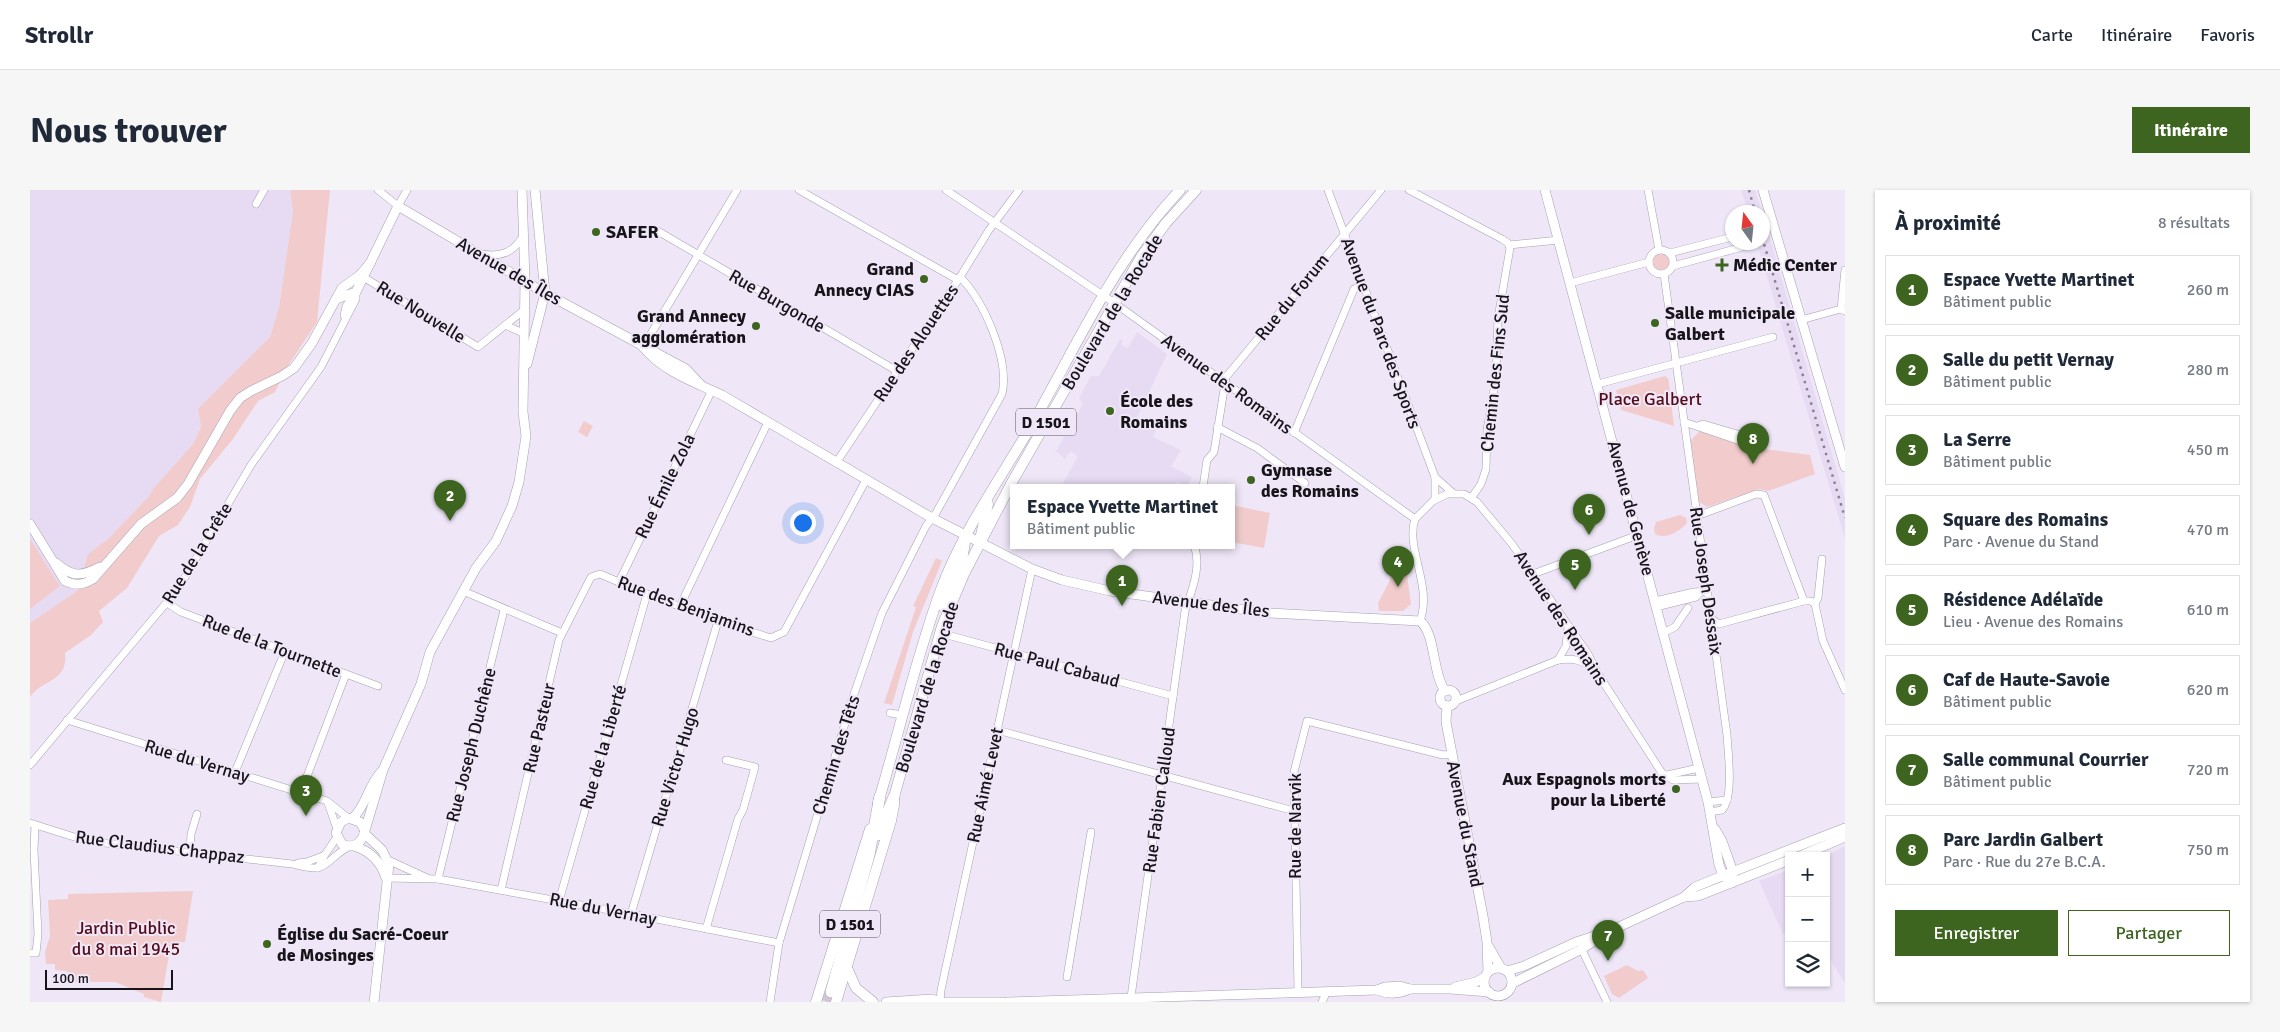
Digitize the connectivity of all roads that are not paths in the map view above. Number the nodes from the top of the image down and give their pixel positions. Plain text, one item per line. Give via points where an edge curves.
1 (264, 190) edge
2 (378, 190) edge
3 (407, 190) edge
4 (522, 190) edge
5 (535, 190) edge
6 (737, 190) edge
7 (800, 190) edge
8 (946, 190) edge
9 (1019, 190) edge
10 (1180, 190) edge
11 (1196, 190) edge
12 (1328, 190) edge
13 (1381, 190) edge
14 (1409, 190) edge
15 (1545, 190) edge
16 (1648, 190) edge
17 (1763, 190) edge
18 (256, 204) dead end
19 (398, 206) junction
20 (995, 223) junction
21 (656, 230) dead end
22 (524, 233) junction
23 (1344, 233) junction
24 (1725, 239) edge
25 (1559, 240) junction
26 (1509, 245) junction
27 (1659, 250) junction
28 (1731, 250) edge
29 (1670, 253) junction
30 (480, 254) junction
31 (699, 255) junction
32 (1649, 262) junction
33 (1673, 266) junction
34 (1845, 270) edge
35 (1664, 274) junction
36 (362, 276) junction
37 (959, 278) junction
38 (525, 281) junction
39 (1570, 283) junction
40 (348, 284) junction
41 (1363, 285) junction
42 (356, 292) junction
43 (546, 293) junction
44 (1102, 295) junction
45 (336, 299) junction
46 (1113, 302) junction
47 (524, 310) junction
48 (1843, 310) edge
49 (1801, 320) junction
50 (504, 325) junction
51 (524, 333) junction
52 (1773, 337) dead end
53 (643, 347) junction
54 (1677, 363) junction
55 (897, 372) junction
56 (524, 376) junction
57 (1224, 382) junction
58 (1598, 384) junction
59 (712, 390) junction
60 (768, 422) junction
61 (1684, 422) junction
62 (1218, 427) junction
63 (1294, 433) junction
64 (1762, 444) dead end
65 (836, 463) junction
66 (1845, 467) edge
67 (1435, 477) junction
68 (866, 480) junction
69 (1305, 483) dead end
70 (1013, 484) edge
71 (1204, 484) edge
72 (1010, 489) edge
73 (1453, 493) junction
74 (986, 498) junction
75 (1472, 498) junction
76 (1434, 499) junction
77 (1697, 516) junction
78 (932, 518) junction
79 (1415, 519) junction
80 (30, 524) edge
81 (965, 535) junction
82 (1638, 535) junction
83 (980, 543) junction
84 (1196, 549) edge
85 (1822, 559) dead end
86 (1032, 569) junction
87 (595, 574) joint
88 (1533, 574) junction
89 (618, 582) junction
90 (463, 591) junction
91 (1704, 592) junction
92 (647, 594) junction
93 (1804, 601) junction
94 (1188, 602) junction
95 (167, 603) junction
96 (1656, 604) junction
97 (1815, 604) junction
98 (680, 606) junction
99 (1688, 608) dead end
100 (504, 610) junction
101 (1712, 619) junction
102 (718, 621) junction
103 (1420, 621) junction
104 (1568, 627) junction
105 (941, 630) junction
106 (562, 633) junction
107 (1664, 633) junction
108 (285, 651) junction
109 (1014, 654) junction
110 (1558, 660) junction
111 (346, 674) junction
112 (1598, 674) junction
113 (378, 686) dead end
114 (1843, 687) edge
115 (1445, 691) junction
116 (1174, 696) junction
117 (1456, 701) junction
118 (1447, 706) junction
119 (890, 713) dead end
120 (902, 715) junction
121 (67, 720) junction
122 (997, 730) junction
123 (1452, 754) junction
124 (726, 760) dead end
125 (30, 765) edge
126 (1699, 768) junction
127 (383, 770) junction
128 (235, 772) junction
129 (1162, 775) junction
130 (1667, 775) junction
131 (1702, 779) junction
132 (301, 792) junction
133 (880, 796) junction
134 (894, 797) junction
135 (1727, 800) junction
136 (327, 801) junction
137 (1708, 802) junction
138 (1294, 811) junction
139 (1710, 812) junction
140 (197, 814) dead end
141 (350, 818) junction
142 (32, 824) edge
143 (1714, 827) junction
144 (1845, 828) edge
145 (364, 831) junction
146 (1090, 832) dead end
147 (337, 833) junction
148 (1845, 837) edge
149 (352, 846) junction
150 (190, 852) junction
151 (1809, 852) edge
152 (324, 856) junction
153 (869, 856) junction
154 (388, 860) junction
155 (1785, 862) edge
156 (292, 864) junction
157 (318, 868) junction
158 (1733, 872) junction
159 (1723, 876) junction
160 (386, 878) junction
161 (428, 878) junction
162 (438, 879) junction
163 (1732, 883) junction
164 (501, 890) junction
165 (1684, 897) junction
166 (559, 900) junction
167 (631, 914) junction
168 (706, 929) junction
169 (1610, 931) junction
170 (1487, 942) junction
171 (779, 943) junction
172 (1583, 952) dead end
173 (30, 953) edge
174 (847, 968) junction
175 (1504, 969) junction
176 (1487, 974) junction
177 (1067, 977) dead end
178 (1513, 982) junction
179 (1450, 989) junction
180 (1298, 991) junction
181 (1327, 991) junction
182 (1492, 996) edge
183 (834, 997) edge
184 (1131, 997) junction
185 (1508, 998) edge
186 (1086, 1001) edge
187 (374, 1002) edge
188 (770, 1002) edge
189 (816, 1002) edge
190 (873, 1002) edge
191 (886, 1002) edge
192 (940, 1002) edge
193 (946, 1002) edge
194 (985, 1002) edge
195 (1003, 1002) edge
196 (1007, 1002) edge
197 (1322, 1002) edge
198 (1607, 1002) edge

1 - 18 street
2 - 19 street, Avenue des Îles
3 - 19 street
4 - 22 main road
5 - 43 main road
6 - 31 street
7 - 37 street
8 - 20 street
9 - 20 street, Rue des Alouettes
10 - 44 main road, Boulevard de la Rocade / D 1501 via 1125,258
11 - 46 main road, Boulevard de la Rocade / D 1501 via 1156,235
12 - 23 street, Avenue du Parc des Sports
13 - 23 street, Rue du Forum
14 - 26 street
15 - 25 main road, Avenue de Genève
16 - 27 street
17 - 49 main road
19 - 30 main road, Avenue des Îles
19 - 36 main road
20 - 37 street, Rue des Alouettes
20 - 44 street
21 - 31 street, Rue Burgonde
22 - 30 street via 509,252
22 - 38 main road
23 - 41 street, Avenue du Parc des Sports
23 - 57 street, Rue du Forum
24 - 29 street
25 - 26 street
25 - 39 main road, Avenue de Genève
26 - 75 street, Chemin des Fins Sud via 1498,318 1496,378 1487,430 1485,475
27 - 29 street
27 - 32 street via 1651,254
28 - 33 street
29 - 33 street
30 - 38 main road, Avenue des Îles
31 - 53 street
31 - 55 street, Rue Burgonde
32 - 35 street via 1653,272
32 - 39 street
33 - 35 street
34 - 48 street
35 - 54 street, Rue Joseph Dessaix
36 - 40 main road
36 - 42 main road, Rue de la Crête
36 - 50 street, Rue Nouvelle via 478,347
37 - 55 street, Rue des Alouettes
37 - 78 street, Chemin des Têts via 970,288 981,308 999,351 1004,379 998,403
38 - 43 main road, Avenue des Îles
38 - 47 main road
39 - 58 main road, Avenue de Genève
40 - 42 street
40 - 45 main road
41 - 63 street via 1354,289
41 - 67 street, Avenue du Parc des Sports
42 - 45 main road
42 - 95 street, Rue de la Crête via 346,306 342,324 321,367 251,465 191,569
43 - 53 main road, Avenue des Îles
43 - 56 main road
44 - 46 street, Avenue des Romains
44 - 74 main road, Boulevard de la Rocade / D 1501 via 1034,420
45 - 80 main road via 294,368 240,398 177,498 141,524 93,579 71,584 60,576
46 - 57 street, Avenue des Romains
46 - 70 main road, Boulevard de la Rocade / D 1501
47 - 50 street, Rue Nouvelle
47 - 51 main road
48 - 49 street
49 - 66 main road
50 - 51 street
51 - 56 main road
52 - 54 street
53 - 59 main road, Avenue des Îles via 686,369 701,385
54 - 58 street
54 - 61 street, Rue Joseph Dessaix
55 - 65 street, Rue des Alouettes
56 - 90 main road via 526,445 516,492 496,541
57 - 62 street
57 - 63 street, Avenue des Romains
58 - 82 main road, Avenue de Genève
59 - 60 main road, Avenue des Îles
59 - 89 street, Rue Émile Zola
60 - 65 main road, Avenue des Îles
60 - 98 street
61 - 64 street via 1743,442
61 - 77 street, Rue Joseph Dessaix
62 - 69 street via 1257,448
62 - 71 street
63 - 79 street, Avenue des Romains
65 - 68 main road, Avenue des Îles
67 - 73 street, Avenue du Parc des Sports
67 - 76 street, Avenue du Parc des Sports
68 - 78 main road, Avenue des Îles
68 - 102 street, Rue des Benjamins via 784,632 771,638
72 - 83 main road, Boulevard de la Rocade / D 1501
73 - 75 street
73 - 76 street
74 - 81 main road, Boulevard de la Rocade / D 1501
74 - 83 main road via 989,507
75 - 88 street, Avenue des Romains
76 - 79 street
77 - 91 street, Rue Joseph Dessaix
77 - 93 street via 1756,494 1764,496
78 - 81 main road, Avenue des Îles
78 - 171 street, Chemin des Têts via 880,621 849,708
79 - 103 street via 1413,533 1424,599
81 - 83 main road, Avenue des Îles
81 - 105 main road via 962,560 947,596 940,621
81 - 120 main road, Boulevard de la Rocade / D 1501 via 940,591
82 - 88 street
82 - 96 main road, Avenue de Genève
83 - 86 main road, Avenue des Îles
83 - 105 main road, Boulevard de la Rocade / D 1501
84 - 94 street, Rue Fabien Calloud via 1198,555
85 - 97 street
86 - 94 main road, Avenue des Îles via 1087,587
86 - 109 street, Rue Aimé Levet
87 - 89 street, Rue des Benjamins
87 - 106 street, Rue Pasteur
88 - 104 street, Avenue des Romains
89 - 92 street, Rue des Benjamins
90 - 100 street
90 - 127 main road via 430,652 421,684
91 - 96 street
91 - 101 street, Rue Joseph Dessaix
92 - 98 street, Rue des Benjamins
92 - 166 street, Rue de la Liberté
93 - 97 street
93 - 101 street via 1719,624
94 - 103 main road, Avenue des Îles via 1268,613
94 - 116 street, Rue Fabien Calloud
95 - 108 street, Rue de la Tournette via 181,612
95 - 121 street, Rue de la Crête
96 - 107 main road, Avenue de Genève
97 - 114 street via 1823,641
98 - 102 street, Rue des Benjamins
99 - 107 street via 1675,627
100 - 106 street
100 - 162 street, Rue Joseph Duchêne
101 - 135 street, Rue Joseph Dessaix via 1727,735
102 - 167 street, Rue Victor Hugo
103 - 115 main road via 1427,629 1438,677
104 - 110 street via 1566,646
104 - 112 street, Avenue des Romains
105 - 109 street, Rue Paul Cabaud
105 - 134 main road, Boulevard de la Rocade / D 1501
106 - 164 street, Rue Pasteur
107 - 126 main road, Avenue de Genève
108 - 111 street, Rue de la Tournette
108 - 128 street
109 - 116 street, Rue Paul Cabaud
109 - 122 street, Rue Aimé Levet
110 - 112 street via 1580,660
110 - 117 street
111 - 113 street, Rue de la Tournette
111 - 132 street
112 - 130 street, Avenue des Romains via 1656,766
115 - 117 main road via 1454,693
115 - 118 main road via 1440,699
116 - 129 street, Rue Fabien Calloud
117 - 118 main road
118 - 123 main road, Avenue du Stand via 1446,722
119 - 120 street
120 - 133 main road, Boulevard de la Rocade / D 1501
121 - 125 street, Rue de la Crête
121 - 128 street, Rue du Vernay
122 - 129 street
122 - 192 street, Rue Aimé Levet
123 - 138 street, Rue de Narvik via 1443,755 1307,721 1295,769
123 - 170 main road, Avenue du Stand
124 - 168 street via 755,767
126 - 130 street
126 - 131 main road, Avenue de Genève
127 - 141 main road via 372,782 363,807
127 - 145 main road
128 - 132 street, Rue du Vernay
129 - 138 street
129 - 184 street, Rue Fabien Calloud
130 - 131 street via 1673,780
131 - 137 main road, Avenue de Genève
132 - 136 street, Rue du Vernay
133 - 153 highway, Boulevard de la Rocade / D 1501
133 - 189 main road
134 - 153 highway, Boulevard de la Rocade / D 1501
134 - 174 main road via 890,821
135 - 137 street
135 - 139 street via 1722,810
136 - 141 street, Rue du Vernay
136 - 147 street
137 - 139 main road, Avenue de Genève
138 - 180 street, Rue de Narvik
139 - 143 main road, Avenue de Genève
140 - 150 street
141 - 145 main road via 360,822
141 - 147 main road via 341,822
142 - 150 street, Rue Claudius Chappaz via 87,841
142 - 173 street via 38,934 36,953
143 - 158 main road, Avenue de Genève
143 - 159 main road, Avenue de Genève via 1715,848
144 - 158 main road
145 - 149 main road via 361,841
145 - 154 main road
146 - 177 street
147 - 149 main road via 342,844
147 - 152 street
148 - 151 main road
149 - 157 street
149 - 160 main road via 376,859
150 - 156 street, Rue Claudius Chappaz
152 - 156 street, Rue Claudius Chappaz
152 - 157 street
153 - 183 highway, Boulevard de la Rocade / D 1501
154 - 160 main road
154 - 161 street, Rue du Vernay
155 - 163 main road
156 - 157 street, Rue Claudius Chappaz
158 - 159 main road
158 - 163 main road, Avenue de Genève
159 - 163 main road
159 - 165 main road via 1695,887
160 - 161 street, Rue du Vernay
160 - 187 main road
161 - 162 street, Rue du Vernay
162 - 164 street, Rue du Vernay
163 - 165 main road via 1698,896
164 - 166 street, Rue du Vernay
165 - 169 main road
166 - 167 street, Rue du Vernay
167 - 168 street, Rue du Vernay
168 - 171 street, Rue du Vernay
169 - 175 main road via 1576,942 1524,966
169 - 178 main road via 1580,950
170 - 175 main road, Avenue du Stand
170 - 176 main road, Avenue du Stand
171 - 188 street, Chemin des Têts
172 - 198 street
174 - 183 main road
174 - 190 main road via 856,988
175 - 176 main road via 1494,968
175 - 178 main road
176 - 179 main road via 1476,982
176 - 182 main road via 1484,983
178 - 185 main road
179 - 181 main road via 1410,989 1386,994 1377,990
179 - 182 main road
180 - 181 main road
180 - 184 main road
181 - 197 street
182 - 185 main road
184 - 186 main road
186 - 196 main road
191 - 192 main road via 932,999
193 - 194 main road
194 - 195 main road

